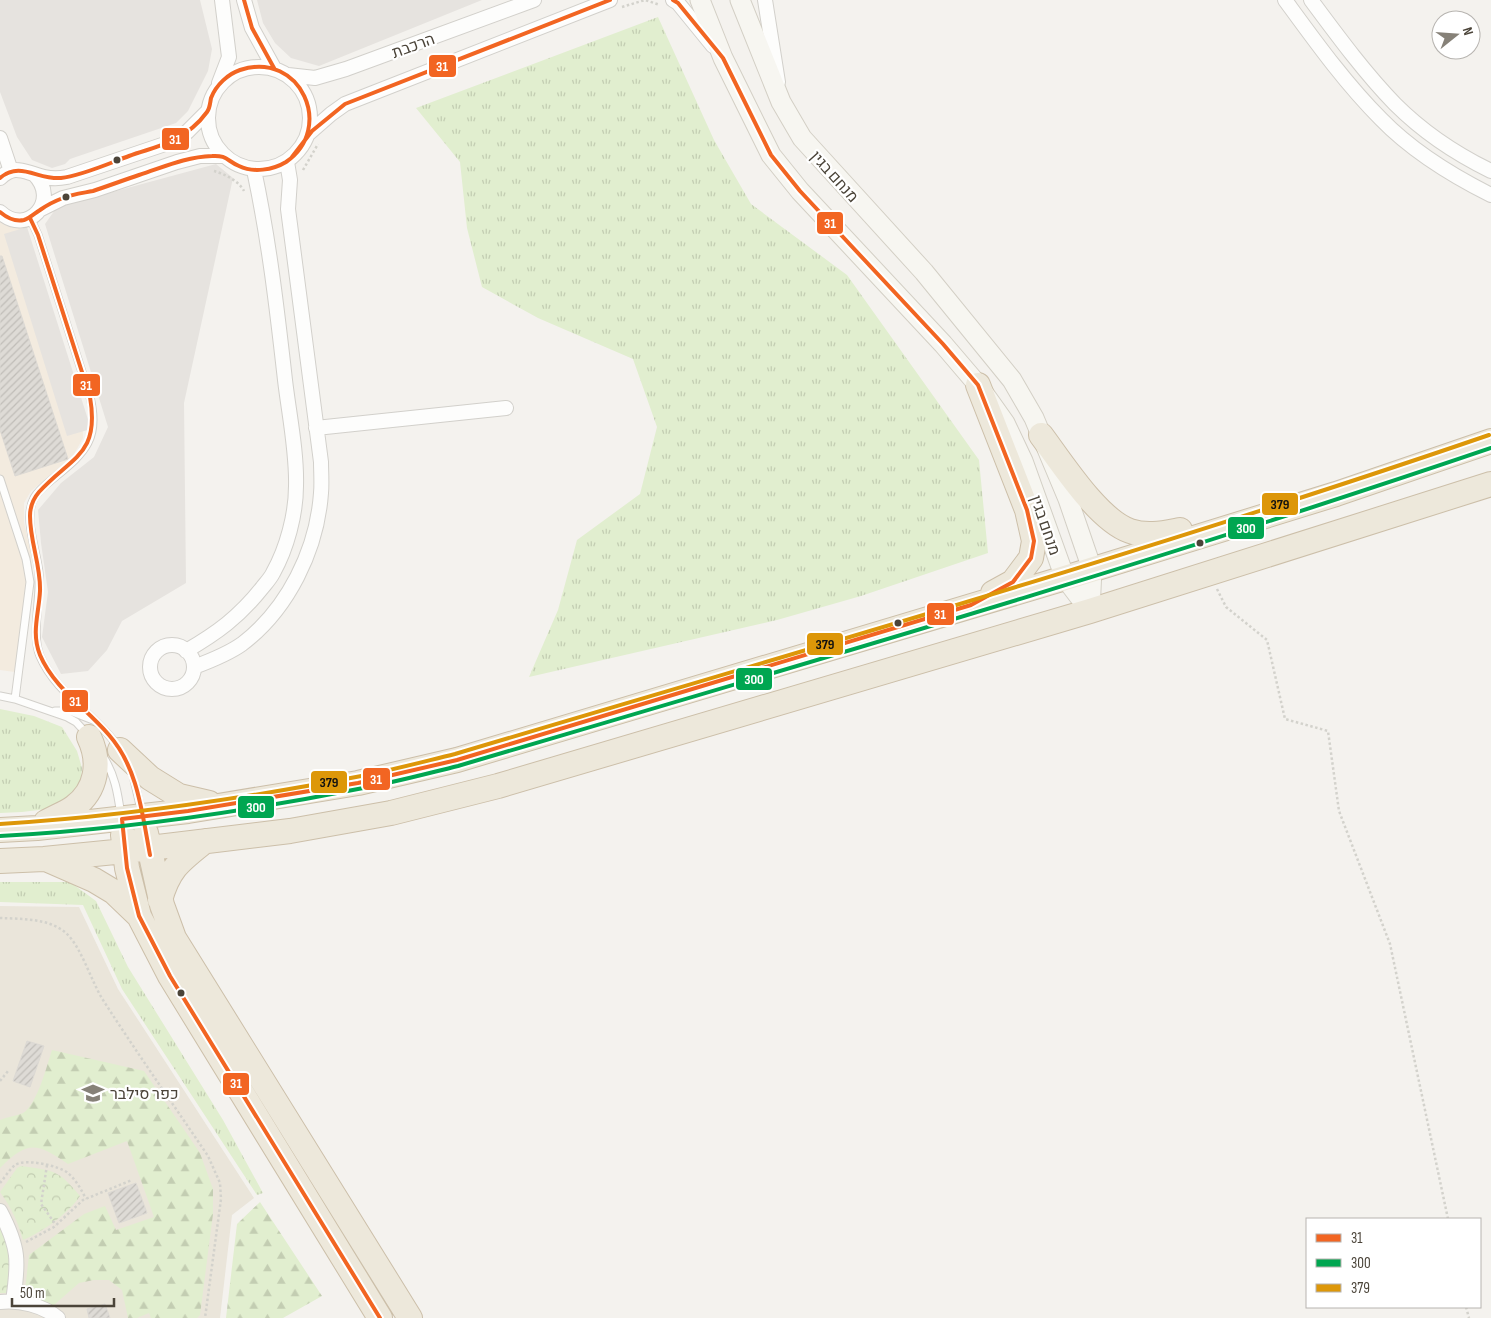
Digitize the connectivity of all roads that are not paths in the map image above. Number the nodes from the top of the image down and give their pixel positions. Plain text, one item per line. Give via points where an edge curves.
1 (222, 0) edge
2 (244, 0) edge
3 (534, 0) edge
4 (700, 0) edge
5 (740, 0) edge
6 (765, 0) edge
7 (1285, 0) edge
8 (1311, 0) edge
9 (670, 3) edge
10 (613, 4) edge
11 (723, 58) junction
12 (274, 68) junction
13 (288, 75) junction
14 (218, 86) junction
15 (781, 102) junction
16 (208, 110) junction
17 (308, 135) junction
18 (0, 138) edge
19 (224, 156) junction
20 (287, 162) junction
21 (254, 170) junction
22 (1491, 171) edge
23 (34, 174) junction
24 (5, 175) edge
25 (1491, 195) edge
26 (41, 209) junction
27 (0, 212) edge
28 (30, 218) junction
29 (978, 385) junction
30 (506, 408) dead end
31 (316, 428) junction
32 (1041, 435) junction
33 (1491, 441) edge
34 (0, 479) edge
35 (1491, 484) edge
36 (1266, 515) junction
37 (1092, 569) junction
38 (1065, 578) junction
39 (971, 606) junction
40 (1090, 611) junction
41 (186, 651) junction
42 (194, 667) junction
43 (0, 696) edge
44 (15, 699) junction
45 (47, 711) junction
46 (93, 729) junction
47 (120, 750) junction
48 (221, 806) junction
49 (132, 818) junction
50 (37, 828) junction
51 (0, 830) edge
52 (205, 841) junction
53 (148, 848) junction
54 (124, 851) junction
55 (44, 859) junction
56 (0, 861) edge
57 (160, 900) junction
58 (139, 916) junction
59 (0, 1211) edge
60 (6, 1301) edge
61 (58, 1318) edge
62 (380, 1318) edge
63 (410, 1318) edge

1 - 14 street via 229,57
2 - 12 street via 252,28
3 - 13 street, הרכבת via 346,69 315,78
4 - 11 main road, מנחם בגין
5 - 15 main road, מנחם בגין
6 - 15 street
7 - 25 street via 1382,121 1422,154
8 - 22 street via 1396,105 1433,137
9 - 11 street via 678,3
10 - 17 street, הרכבת via 345,104
11 - 29 main road, מנחם בגין via 771,155 800,191
12 - 13 street
12 - 14 street via 243,68
13 - 17 street via 308,102
14 - 16 street
15 - 32 main road, מנחם בגין via 802,138 924,272 1012,380
16 - 19 street via 208,127
16 - 23 street via 187,132 168,143 67,177
17 - 20 street
18 - 24 street
19 - 21 street
19 - 26 street via 200,156 177,162 63,198
20 - 21 street
20 - 31 street via 290,180 288,209
21 - 41 street via 266,223 293,448 294,512 290,532 273,574 238,614 216,633
23 - 24 street via 19,170
23 - 26 street via 43,187
26 - 28 street
27 - 28 street via 13,220
28 - 46 lane via 94,414 92,432 77,459 33,499 29,518 40,590 35,636 39,655 50,674
29 - 38 main road, מנחם בגין via 1004,423 1023,461
29 - 39 highway via 1027,510 1034,540 1031,558 1013,582
30 - 31 street
31 - 42 street via 321,493 303,567 272,615 256,632 240,645
32 - 36 highway via 1086,494 1111,520 1130,531 1152,535
32 - 37 main road, מנחם בגין
33 - 36 highway
34 - 44 lane via 26,558 30,582
35 - 40 highway
36 - 37 highway
37 - 38 highway
37 - 40 main road, מנחם בגין
38 - 39 highway
38 - 40 main road, מנחם בגין
39 - 48 highway via 457,760 358,783
40 - 52 highway via 490,788 391,813 290,832
41 - 42 street
41 - 42 street via 174,645 158,650 152,657 150,674 162,687 178,689 192,678
43 - 44 lane
44 - 45 lane
45 - 46 lane
45 - 46 lane via 70,711
46 - 47 lane
46 - 49 lane
46 - 50 highway via 96,773 90,790 75,807
47 - 48 highway via 150,778 179,796
47 - 49 lane via 137,789
48 - 49 highway
49 - 50 highway
49 - 53 highway
49 - 54 highway
50 - 51 highway
52 - 53 highway
52 - 57 highway via 178,863 166,881
53 - 54 highway
53 - 57 highway
54 - 55 highway
54 - 58 highway
55 - 56 highway
55 - 58 highway via 94,880 114,892
57 - 63 highway via 174,938
58 - 62 highway via 170,976
59 - 60 street via 15,1246 18,1271
60 - 61 street via 36,1305

